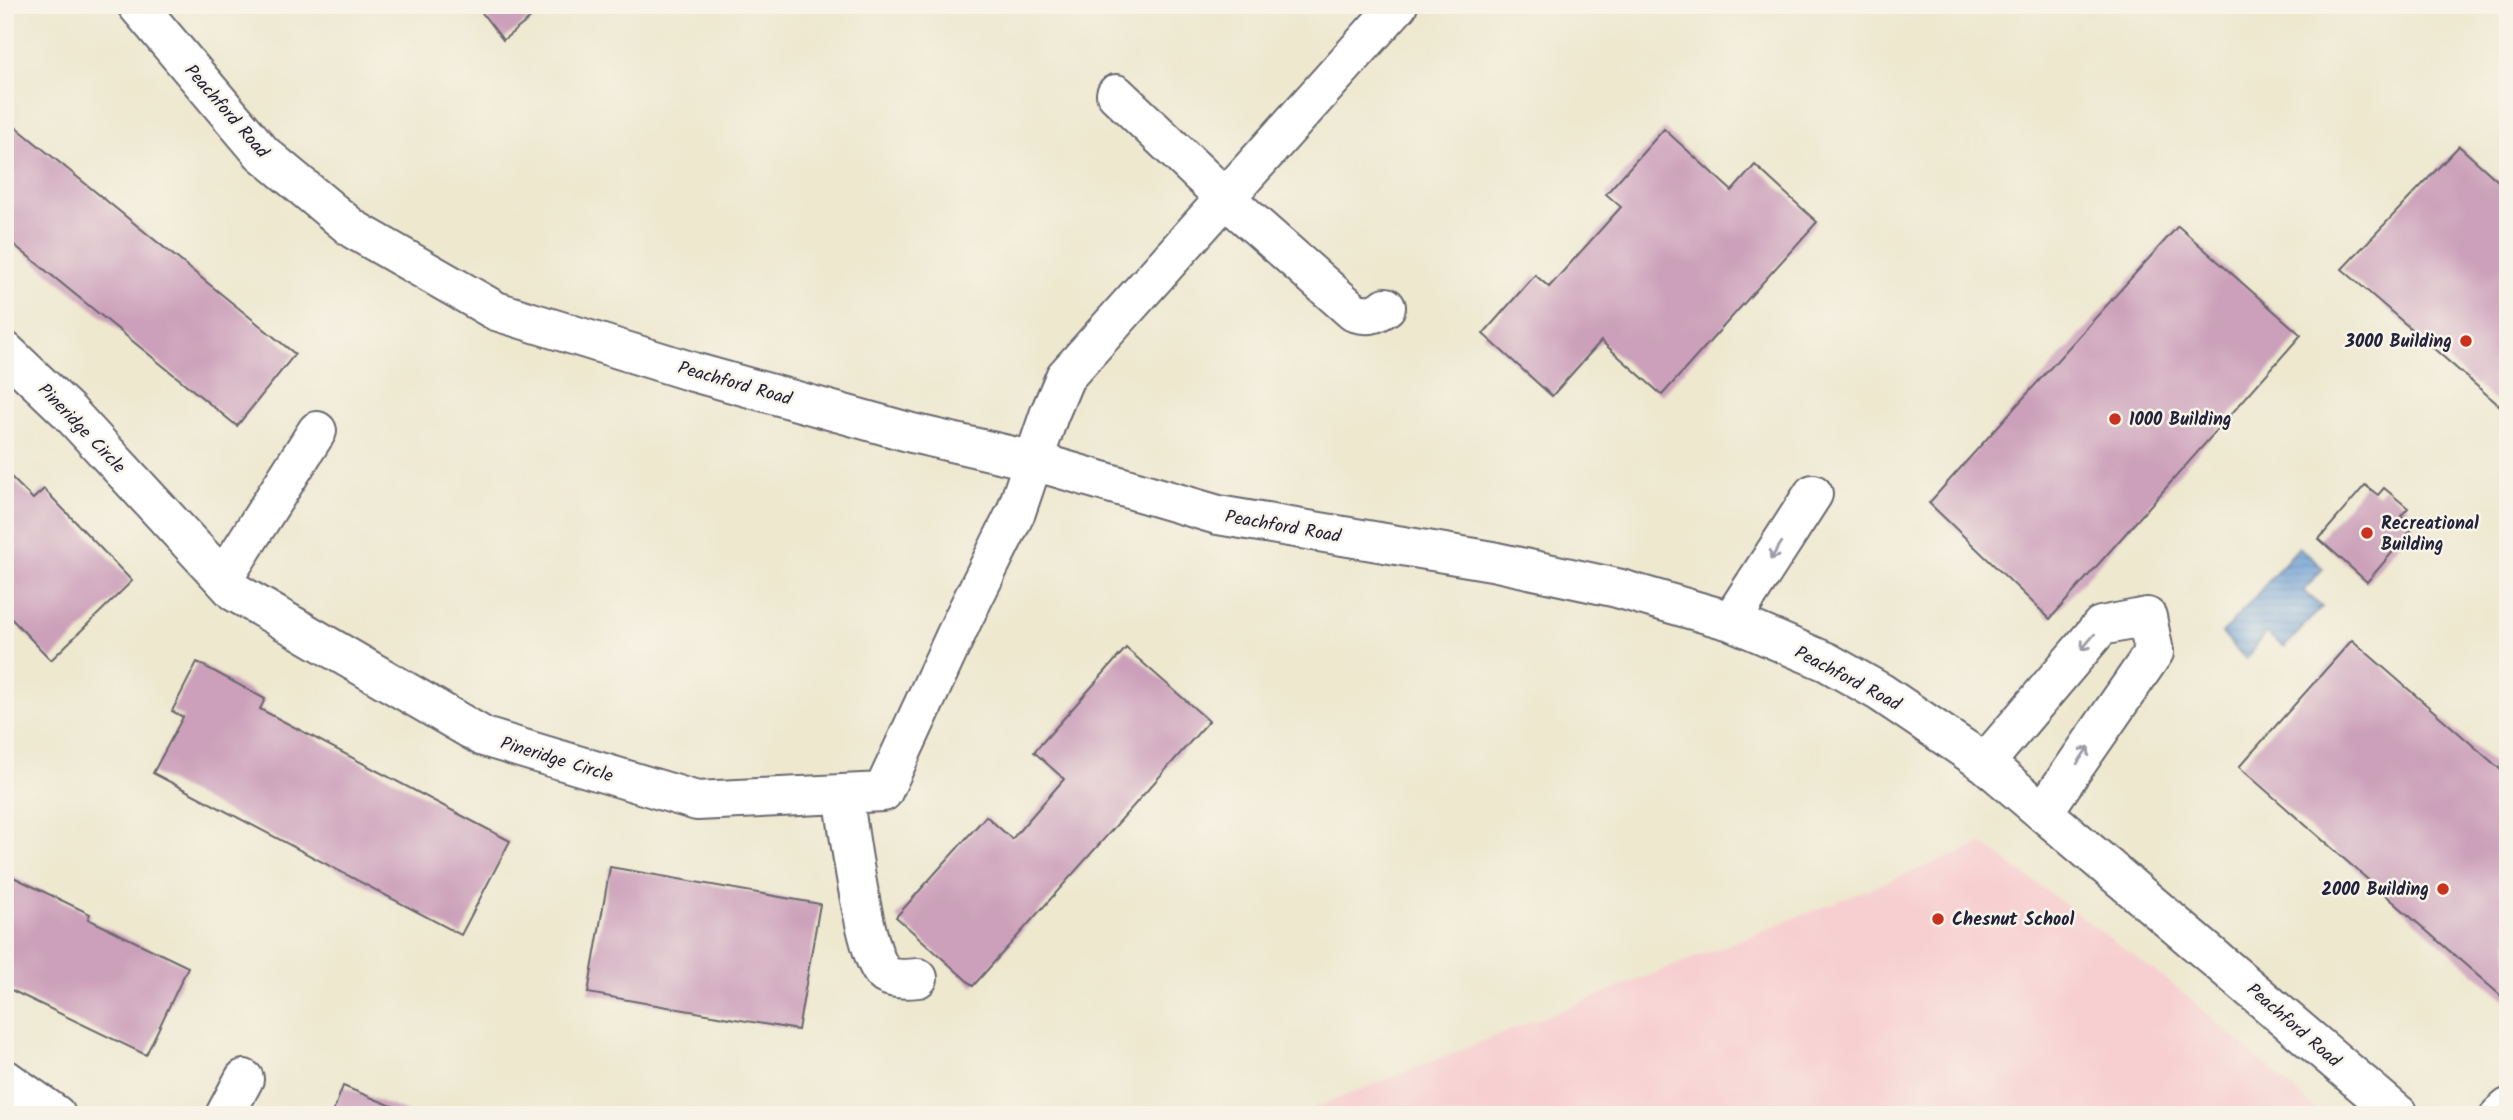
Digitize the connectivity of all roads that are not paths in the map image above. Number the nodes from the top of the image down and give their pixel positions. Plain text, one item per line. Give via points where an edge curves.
1 (137, 5) edge
2 (1398, 5) edge
3 (1116, 94) dead end
4 (1224, 197) junction
5 (1386, 307) dead end
6 (5, 351) edge
7 (317, 431) dead end
8 (1034, 461) junction
9 (1813, 494) dead end
10 (223, 579) junction
11 (1731, 621) junction
12 (2061, 674) junction
13 (2108, 719) junction
14 (1985, 763) junction
15 (843, 794) junction
16 (2044, 811) junction
17 (918, 978) dead end
18 (5, 1079) edge
19 (244, 1079) dead end
20 (2508, 1108) edge
21 (56, 1115) edge
22 (225, 1115) edge
23 (2399, 1115) edge
24 (2500, 1115) edge

1 - 8 street, Peachford Road via 262,153 353,229 496,311 912,433
2 - 4 street
3 - 4 street
4 - 5 street via 1354,312 1375,314
4 - 8 street via 1065,377
6 - 10 street, Pineridge Circle via 68,411
7 - 10 street
8 - 11 street, Peachford Road via 1218,515 1492,561 1617,588
8 - 15 street, Pineridge Circle via 1017,512 883,792
9 -> 11 street
10 - 15 street, Pineridge Circle via 235,592 484,737 696,801
11 - 14 street, Peachford Road via 1827,662
12 - 13 street via 2103,690
13 -> 12 street via 2154,652 2147,617 2101,626
12 - 14 street
16 -> 13 street
14 - 16 street, Peachford Road
15 - 17 street via 876,964 886,975
16 - 23 street, Peachford Road
18 - 21 street
19 - 22 street
20 - 24 street

